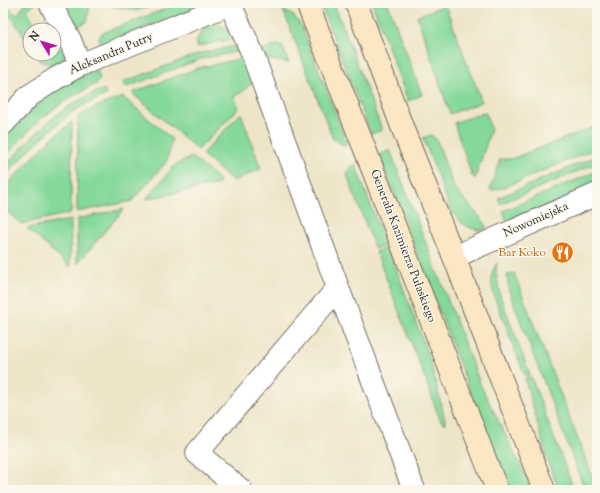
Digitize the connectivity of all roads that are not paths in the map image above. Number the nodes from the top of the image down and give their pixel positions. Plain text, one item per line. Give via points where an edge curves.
1 (50, 3) edge
2 (231, 3) edge
3 (307, 3) edge
4 (356, 3) edge
5 (80, 65) junction
6 (3, 124) edge
7 (597, 194) edge
8 (454, 257) junction
9 (338, 288) junction
10 (240, 490) edge
11 (414, 490) edge
12 (497, 490) edge
13 (544, 490) edge

1 - 5 street
2 - 5 street, Aleksandra Putry
2 - 9 street via 251,50
3 - 12 main road, Generała Kazimierza Pułaskiego
4 - 8 main road
5 - 6 street, Aleksandra Putry via 29,96
7 - 8 street, Nowomiejska
8 - 13 main road
9 - 10 street via 197,453
9 - 11 street

